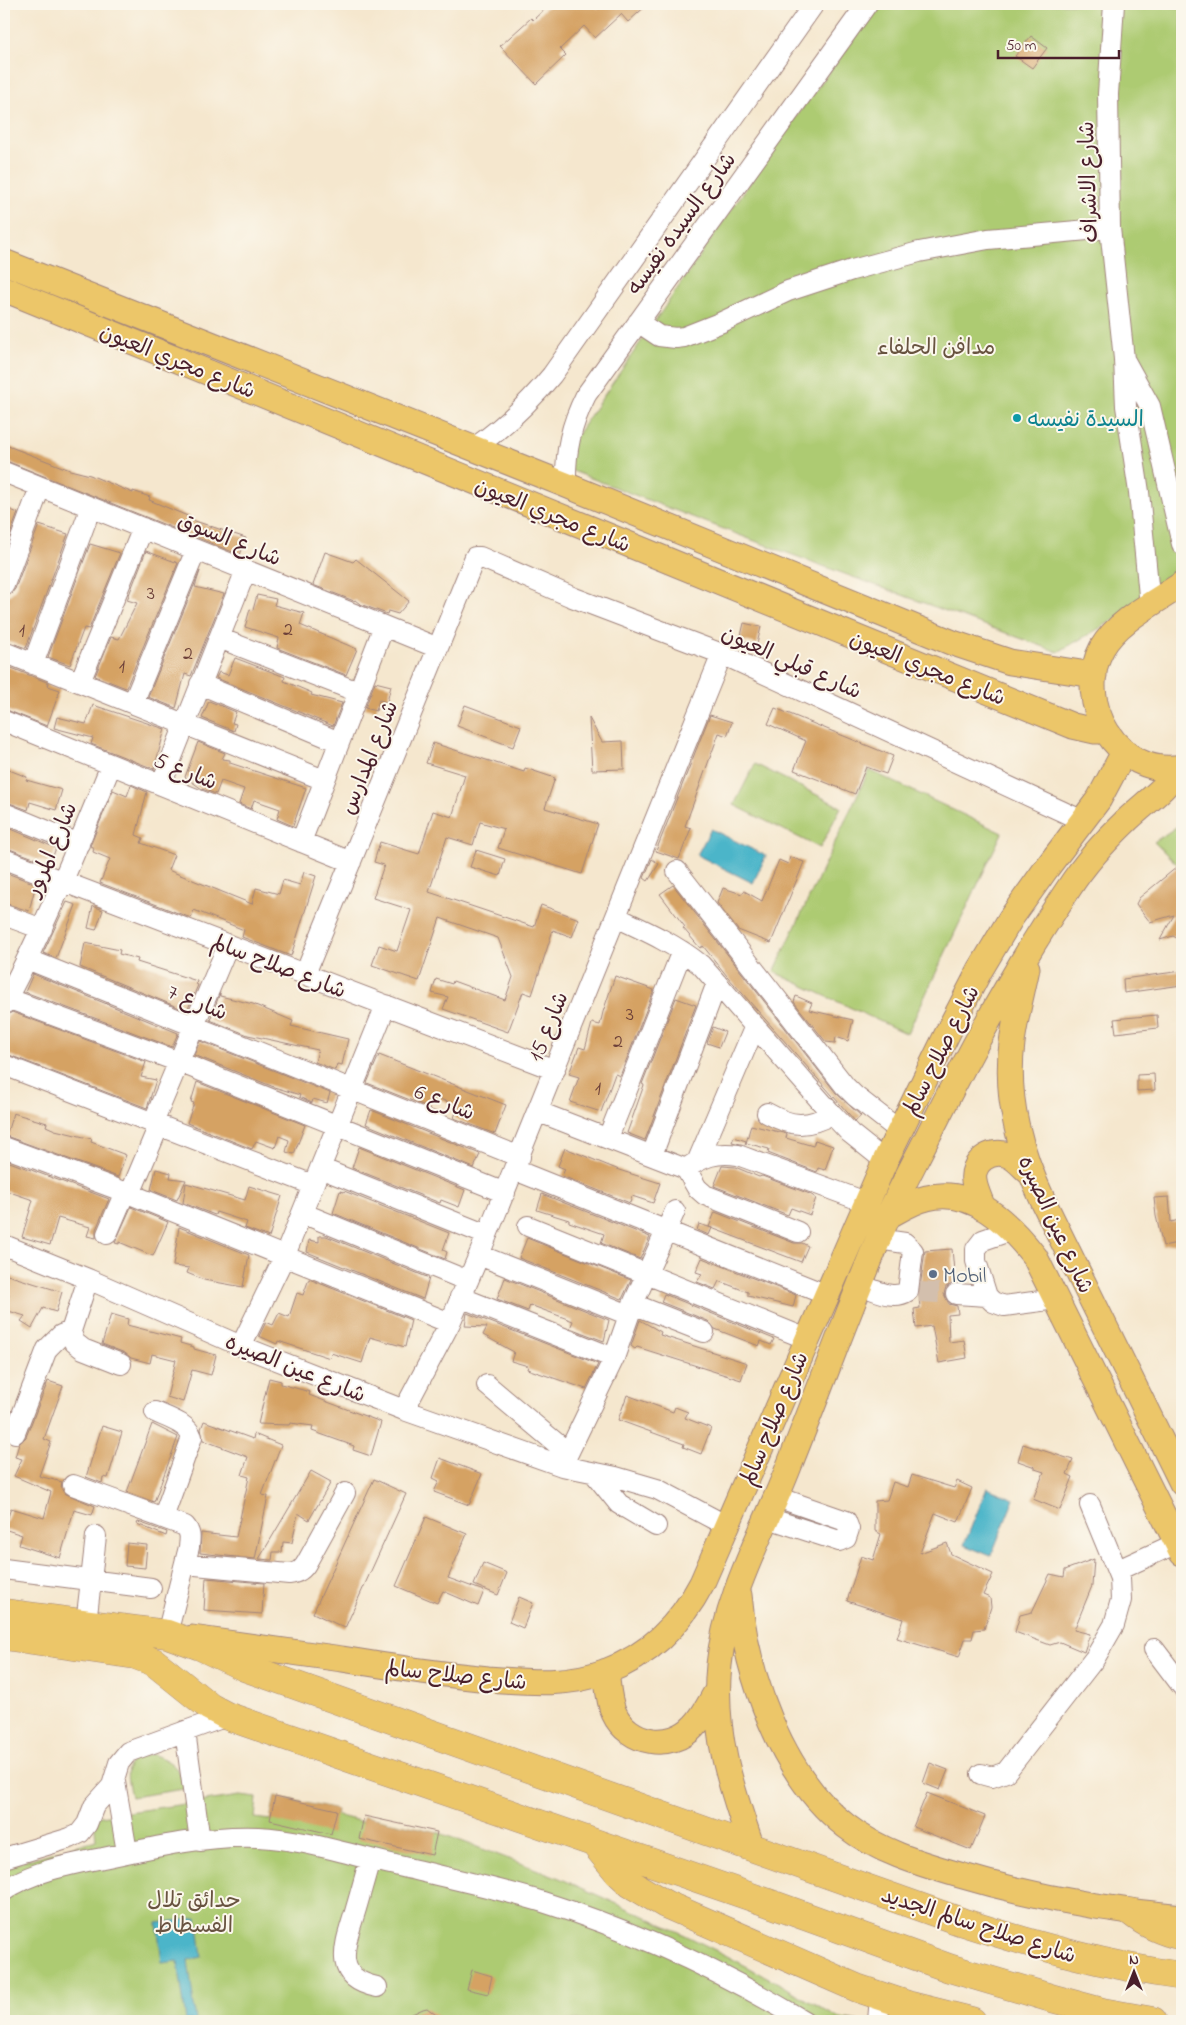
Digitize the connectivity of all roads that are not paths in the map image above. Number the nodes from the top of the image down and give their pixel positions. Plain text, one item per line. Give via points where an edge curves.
1 (814, 4) edge
2 (867, 4) edge
3 (1114, 4) edge
4 (1110, 228) junction
5 (4, 262) edge
6 (4, 289) edge
7 (638, 322) junction
8 (1124, 359) junction
9 (474, 448) junction
10 (4, 472) edge
11 (566, 485) junction
12 (40, 487) junction
13 (91, 507) junction
14 (143, 528) junction
15 (1182, 544) edge
16 (196, 550) junction
17 (475, 558) joint
18 (246, 570) junction
19 (1182, 584) edge
20 (4, 585) edge
21 (1150, 606) junction
22 (384, 626) junction
23 (219, 638) junction
24 (438, 648) junction
25 (4, 652) edge
26 (722, 654) junction
27 (33, 664) junction
28 (1094, 675) junction
29 (80, 682) junction
30 (200, 684) junction
31 (358, 692) junction
32 (133, 703) junction
33 (4, 721) edge
34 (185, 724) junction
35 (1105, 731) junction
36 (339, 742) junction
37 (1124, 752) junction
38 (111, 765) junction
39 (1180, 767) edge
40 (324, 780) junction
41 (161, 785) junction
42 (4, 813) edge
43 (1083, 821) junction
44 (300, 842) junction
45 (79, 844) junction
46 (4, 859) edge
47 (351, 862) junction
48 (677, 871) dead end
49 (64, 882) junction
50 (4, 915) edge
51 (616, 917) junction
52 (42, 929) junction
53 (228, 945) junction
54 (1032, 946) junction
55 (682, 951) junction
56 (27, 959) junction
57 (305, 974) junction
58 (717, 983) junction
59 (5, 1001) edge
60 (386, 1005) junction
61 (194, 1025) junction
62 (754, 1026) junction
63 (179, 1062) junction
64 (4, 1065) edge
65 (555, 1070) junction
66 (352, 1089) junction
67 (539, 1112) junction
68 (767, 1113) dead end
69 (832, 1114) junction
70 (156, 1124) junction
71 (337, 1126) junction
72 (900, 1131) junction
73 (608, 1138) junction
74 (4, 1146) edge
75 (652, 1156) junction
76 (885, 1161) junction
77 (517, 1164) junction
78 (692, 1164) junction
79 (1030, 1172) junction
80 (317, 1176) junction
81 (128, 1193) junction
82 (505, 1193) junction
83 (983, 1208) junction
84 (878, 1210) junction
85 (675, 1211) dead end
86 (302, 1213) junction
87 (528, 1226) dead end
88 (666, 1230) junction
89 (1012, 1230) junction
90 (798, 1232) dead end
91 (107, 1234) dead end
92 (487, 1235) junction
93 (878, 1238) junction
94 (4, 1245) edge
95 (285, 1256) junction
96 (479, 1256) junction
97 (645, 1275) junction
98 (88, 1279) junction
99 (860, 1284) junction
100 (464, 1289) junction
101 (956, 1294) tunnel mouth
102 (827, 1295) junction
103 (987, 1296) junction
104 (1056, 1299) junction
105 (631, 1310) junction
106 (450, 1323) junction
107 (71, 1330) junction
108 (704, 1332) dead end
109 (807, 1339) junction
110 (241, 1346) junction
111 (614, 1358) junction
112 (121, 1364) dead end
113 (487, 1385) dead end
114 (404, 1410) junction
115 (155, 1412) dead end
116 (15, 1433) dead end
117 (565, 1460) junction
118 (594, 1473) junction
119 (1182, 1483) edge
120 (73, 1485) dead end
121 (345, 1493) dead end
122 (1090, 1505) dead end
123 (163, 1518) junction
124 (656, 1526) dead end
125 (727, 1526) junction
126 (96, 1536) dead end
127 (1180, 1548) edge
128 (185, 1564) junction
129 (4, 1569) edge
130 (1118, 1570) junction
131 (90, 1580) junction
132 (738, 1587) junction
133 (151, 1588) dead end
134 (4, 1613) edge
135 (86, 1624) junction
136 (167, 1634) junction
137 (4, 1636) edge
138 (1154, 1649) dead end
139 (606, 1672) junction
140 (1182, 1686) edge
141 (717, 1691) junction
142 (227, 1716) junction
143 (185, 1731) junction
144 (981, 1774) dead end
145 (115, 1782) junction
146 (200, 1841) junction
147 (595, 1844) junction
148 (752, 1848) junction
149 (127, 1852) junction
150 (4, 1858) edge
151 (779, 1858) joint
152 (370, 1859) junction
153 (4, 1891) edge
154 (1131, 1912) junction
155 (1182, 1917) edge
156 (1182, 1936) edge
157 (1182, 1976) edge
158 (377, 1987) dead end
159 (879, 2009) edge
160 (804, 2021) edge
161 (972, 2021) edge
162 (1153, 2021) edge

1 - 9 street, شارع السيده نفيسه via 552,375 519,412
2 - 7 street, شارع السيده نفيسه
3 - 4 street, شارع الاشراف via 1108,94
4 - 7 street via 988,238 919,252 788,291 684,337 659,336
4 - 8 street, شارع الاشراف
5 - 9 main road, شارع مجري العيون
6 - 35 main road, شارع مجري العيون via 1074,726
7 - 11 street, شارع السيده نفيسه via 586,395 576,416 565,462
8 - 15 street, شارع الاشراف via 1150,406
8 - 21 street, شارع الاشراف
9 - 11 main road, شارع مجري العيون
10 - 12 street, شارع السوق
11 - 28 main road, شارع مجري العيون via 981,654 1039,668
12 - 13 street, شارع السوق
12 - 20 street
13 - 14 street, شارع السوق
13 - 27 street
14 - 16 street, شارع السوق
14 - 29 street
16 - 18 street, شارع السوق
16 - 32 street
17 - 24 street, شارع المدارس
17 - 26 street, شارع قبلي العيون via 480,557 572,597
18 - 22 street, شارع السوق
18 - 23 street
19 - 21 main road
21 - 28 main road via 1119,626 1110,637 1102,649
22 - 24 street, شارع السوق
22 - 31 street
23 - 30 street
23 - 31 street
24 - 47 street, شارع المدارس
25 - 27 street
26 - 43 street, شارع قبلي العيون
26 - 51 street, شارع 15
27 - 29 street
28 - 35 main road via 1094,704
29 - 32 street
30 - 34 street
30 - 36 street
31 - 36 street
32 - 34 street
33 - 38 street, شارع 5
34 - 40 street
34 - 41 street
35 - 37 main road
36 - 40 street
37 - 39 main road via 1158,767
37 - 43 main road, شارع صلاح سالم via 1099,799
38 - 41 street, شارع 5
38 - 45 street, شارع المرور
39 - 54 main road, شارع صلاح سالم via 1167,785 1098,850
40 - 44 street
41 - 44 street, شارع 5
42 - 45 street
43 - 72 main road, شارع صلاح سالم via 1011,918 984,963
44 - 47 street, شارع 5
45 - 49 street, شارع المرور
46 - 49 street, شارع صلاح سالم
47 - 57 street, شارع المدارس
48 - 72 street via 845,1086
49 - 52 street, شارع المرور
49 - 53 street, شارع صلاح سالم
50 - 52 street
51 - 55 street
51 - 65 street, شارع 15
52 - 56 street, شارع المرور
53 - 57 street, شارع صلاح سالم
53 - 61 street
54 - 79 main road, شارع عين الصيره via 1012,1043 1010,1076 1019,1141
54 - 84 main road, شارع صلاح سالم
55 - 58 street
55 - 73 street
56 - 59 street, شارع المرور
56 - 61 street, شارع 7
57 - 60 street, شارع صلاح سالم
58 - 62 street
58 - 75 street
59 - 63 street
60 - 65 street, شارع صلاح سالم
60 - 66 street
61 - 63 street
61 - 66 street, شارع 7
62 - 69 street
62 - 78 street
63 - 70 street
63 - 71 street
64 - 70 street
65 - 67 street, شارع 15
66 - 71 street
66 - 77 street, شارع 6
67 - 73 street
67 - 77 street, شارع 15
68 - 69 street via 782,1122 799,1125 817,1122
69 - 76 street
70 - 80 street
70 - 81 street
71 - 80 street
71 - 82 street
72 - 76 main road, شارع صلاح سالم
73 - 75 street
74 - 81 street
75 - 78 street
76 - 84 main road, شارع صلاح سالم
77 - 82 street, شارع 15
77 - 88 street, شارع 6
78 - 84 street via 710,1155 738,1155
78 - 90 street via 691,1179 705,1195
79 - 83 main road via 1007,1155 986,1156 974,1174 975,1188
79 - 119 main road, شارع عين الصيره
80 - 86 street
80 - 92 street
81 - 91 street
81 - 95 street
82 - 92 street, شارع 15
83 - 84 main road, شارع عين الصيره via 955,1197 942,1196
83 - 89 main road, شارع عين الصيره
84 - 93 main road, شارع صلاح سالم
84 - 102 main road, شارع صلاح سالم
85 - 88 street
86 - 95 street
86 - 100 street
87 - 97 street
88 - 97 street
88 - 102 street, شارع 6
89 - 103 street via 983,1240 976,1248 976,1261
89 - 104 main road, شارع عين الصيره via 1035,1257
92 - 96 street, شارع 15
93 - 99 main road, شارع صلاح سالم
93 - 99 street via 905,1243 913,1251 914,1292 897,1296
94 - 98 street, شارع عين الصيره
95 - 106 street
95 - 110 street
96 - 100 street, شارع 15
96 - 105 street
97 - 105 street
97 - 109 street
98 - 107 street
98 - 110 street, شارع عين الصيره
99 - 132 main road, شارع صلاح سالم via 773,1508
100 - 106 street, شارع 15
100 - 111 street
101 - 103 street
102 - 109 main road, شارع صلاح سالم
103 - 104 street via 1004,1306
104 - 127 main road, شارع عين الصيره
105 - 108 street
105 - 111 street
106 - 114 street, شارع 15
107 - 112 street via 74,1342 83,1349
107 - 116 street via 61,1334 47,1349
109 - 125 main road, شارع صلاح سالم
110 - 114 street, شارع عين الصيره
111 - 117 street
113 - 117 street
114 - 117 street, شارع عين الصيره
115 - 123 street via 185,1426 192,1437
117 - 118 street, شارع عين الصيره
118 - 124 street via 618,1504
118 - 125 street, شارع عين الصيره via 616,1476 657,1489
120 - 123 street
121 - 128 street via 303,1569 297,1573
122 - 130 street
123 - 128 street via 188,1530
125 - 139 main road, شارع صلاح سالم via 702,1583 682,1615 656,1642
126 - 131 street
127 - 130 street
128 - 136 street
129 - 131 street
130 - 144 street via 1121,1600 1114,1625 1095,1658 1006,1772 992,1777
131 - 133 street
131 - 135 street
132 - 141 main road, شارع صلاح سالم via 723,1638
132 - 154 main road via 753,1674 768,1714 802,1779 846,1826 880,1848 939,1869 1022,1892
134 - 135 highway, شارع صلاح سالم
135 - 136 highway, شارع صلاح سالم
136 - 139 main road, شارع صلاح سالم via 409,1670 511,1681 562,1682
136 - 148 highway, شارع صلاح سالم via 244,1667
137 - 142 highway via 135,1654 154,1662 210,1707
138 - 140 street
139 - 141 main road via 614,1714 627,1730 646,1740 667,1741 687,1733 701,1718
141 - 148 main road, شارع صلاح سالم via 724,1762
142 - 143 street
142 - 147 highway
143 - 145 street via 128,1752 119,1763
143 - 146 street
145 - 149 street
145 - 150 street via 94,1806 84,1828 76,1836
146 - 149 street
146 - 152 street via 238,1837 278,1839
147 - 159 highway via 618,1872 648,1895 834,1979
147 - 162 highway via 949,1968 1103,2012
148 - 151 highway, شارع صلاح سالم
149 - 153 street via 29,1878
151 - 157 highway, شارع صلاح سالم الجديد via 1026,1942 1090,1960
152 - 158 street via 344,1959 355,1978
152 - 160 street via 493,1888 588,1917 688,1958
154 - 155 main road
154 - 156 highway via 1147,1925
159 - 161 highway

